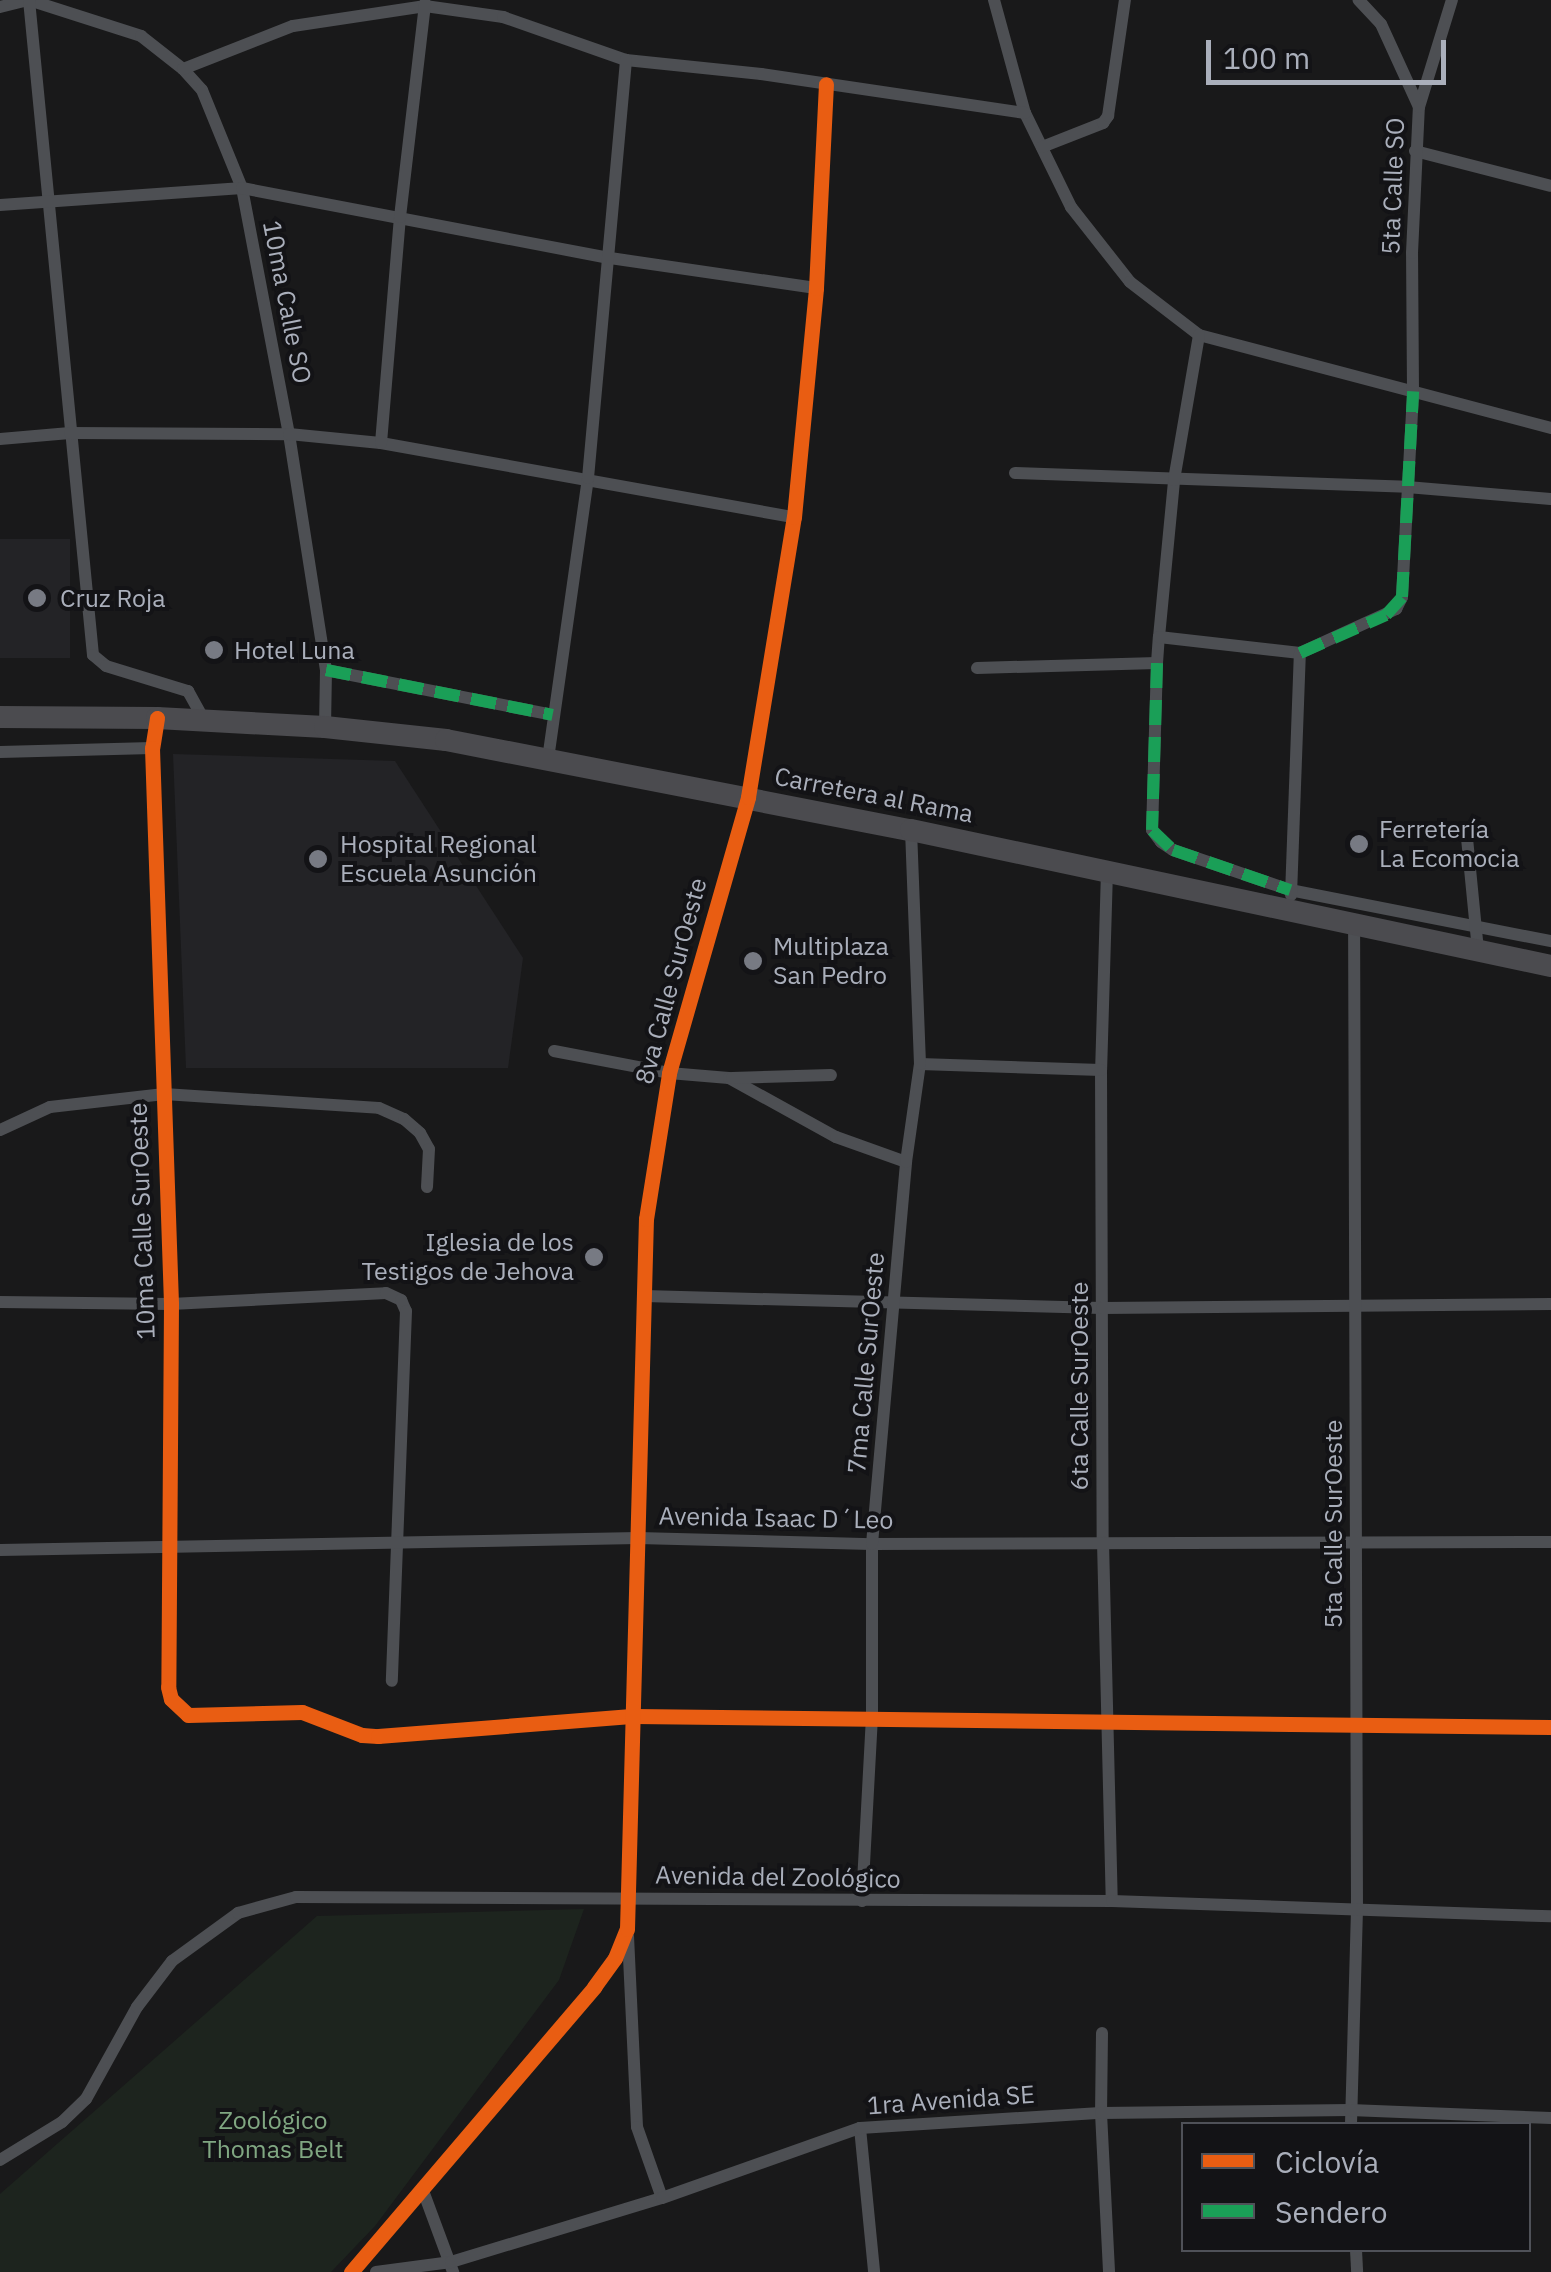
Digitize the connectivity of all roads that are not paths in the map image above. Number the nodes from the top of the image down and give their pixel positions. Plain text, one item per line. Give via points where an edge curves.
1 (28, 0) edge
2 (994, 0) edge
3 (1125, 0) edge
4 (1359, 0) edge
5 (1452, 0) edge
6 (425, 3) edge
7 (0, 7) edge
8 (626, 60) junction
9 (183, 69) junction
10 (826, 84) junction
11 (1419, 108) junction
12 (1026, 113) junction
13 (1042, 147) junction
14 (1415, 150) junction
15 (1551, 186) edge
16 (242, 188) junction
17 (50, 200) junction
18 (0, 205) edge
19 (400, 217) junction
20 (610, 258) junction
21 (816, 288) junction
22 (1199, 336) junction
23 (1413, 391) junction
24 (1551, 428) edge
25 (70, 433) junction
26 (289, 434) junction
27 (0, 439) edge
28 (382, 443) junction
29 (1015, 474) dead end
30 (588, 478) junction
31 (1174, 480) junction
32 (1407, 487) junction
33 (1551, 499) edge
34 (794, 517) junction
35 (1159, 637) junction
36 (1300, 653) junction
37 (1157, 664) junction
38 (977, 668) dead end
39 (326, 670) junction
40 (553, 714) junction
41 (0, 717) edge
42 (157, 718) junction
43 (205, 722) junction
44 (325, 727) junction
45 (152, 748) junction
46 (0, 752) edge
47 (548, 758) junction
48 (748, 798) junction
49 (1466, 828) dead end
50 (911, 830) junction
51 (1107, 871) junction
52 (1291, 900) junction
53 (1354, 923) junction
54 (1476, 926) junction
55 (1551, 941) edge
56 (1478, 950) junction
57 (1551, 966) edge
58 (554, 1050) dead end
59 (920, 1064) junction
60 (1101, 1070) junction
61 (669, 1073) junction
62 (831, 1075) dead end
63 (729, 1078) junction
64 (164, 1094) junction
65 (0, 1130) edge
66 (906, 1162) junction
67 (427, 1186) dead end
68 (644, 1296) junction
69 (0, 1302) edge
70 (171, 1304) junction
71 (1551, 1304) edge
72 (894, 1306) junction
73 (1354, 1307) junction
74 (1102, 1308) junction
75 (638, 1538) junction
76 (1102, 1542) junction
77 (1551, 1542) edge
78 (400, 1543) junction
79 (1358, 1543) junction
80 (872, 1544) junction
81 (168, 1549) junction
82 (0, 1550) edge
83 (392, 1681) dead end
84 (634, 1716) junction
85 (872, 1718) junction
86 (1354, 1722) junction
87 (1105, 1724) junction
88 (1551, 1727) edge
89 (627, 1897) junction
90 (1112, 1901) junction
91 (862, 1902) junction
92 (1356, 1908) junction
93 (1551, 1916) edge
94 (627, 1929) junction
95 (1102, 2033) dead end
96 (1350, 2110) junction
97 (1101, 2113) junction
98 (1551, 2118) edge
99 (1351, 2122) edge
100 (860, 2128) junction
101 (0, 2160) edge
102 (422, 2188) junction
103 (662, 2198) junction
104 (452, 2267) edge
105 (351, 2272) edge
106 (376, 2272) edge
107 (874, 2272) edge
108 (1109, 2272) edge

1 - 7 street
1 - 9 street, 10ma Calle SO via 141,36
1 - 17 street
2 - 12 street
3 - 13 street via 1108,116
4 - 11 street, 5ta Calle SO via 1381,24
5 - 11 street
6 - 8 street via 504,18
6 - 9 street via 293,26
6 - 19 street
8 - 10 street
8 - 20 street
9 - 16 street, 10ma Calle SO via 202,90
10 - 12 street
10 - 21 street, 8va Calle SurOeste
11 - 14 street, 5ta Calle SO
12 - 13 street
13 - 22 street via 1071,207 1130,282
14 - 15 street
14 - 23 street, 5ta Calle SO
16 - 17 street
16 - 19 street
16 - 26 street, 10ma Calle SO
17 - 18 street
17 - 25 street
19 - 20 street
19 - 28 street
20 - 21 street
20 - 30 street
21 - 34 street, 8va Calle SurOeste
22 - 23 street
22 - 31 street
23 - 24 street
23 - 32 street, 5ta Calle SO
25 - 26 street
25 - 27 street
25 - 43 street via 93,656 188,691
26 - 28 street
26 - 39 street, 10ma Calle SO
28 - 30 street
29 - 31 street
30 - 34 street
30 - 40 street
31 - 32 street
31 - 35 street
32 - 33 street
32 - 36 street, 5ta Calle SO via 1396,609
34 - 48 street, 8va Calle SurOeste
35 - 36 street
35 - 37 street
36 - 52 street
37 - 38 street
37 - 52 street via 1152,830 1173,850
39 - 40 street
39 - 44 street, 10ma Calle SO
40 - 47 street
41 - 42 highway, Carretera al Rama
42 - 43 highway, Carretera al Rama
42 - 45 street, 10ma Calle SurOeste
43 - 44 highway, Carretera al Rama
44 - 47 highway, Carretera al Rama
45 - 46 street
45 - 64 street, 10ma Calle SurOeste
47 - 48 highway, Carretera al Rama
48 - 50 highway, Carretera al Rama
48 - 61 street, 8va Calle SurOeste
49 - 54 street
50 - 51 highway, Carretera al Rama
50 - 59 street, 7ma Calle SurOeste
51 - 52 highway, Carretera al Rama
51 - 60 street, 6ta Calle SurOeste
52 - 53 highway, Carretera al Rama
52 - 54 street
53 - 56 highway, Carretera al Rama
53 - 73 street, 5ta Calle SurOeste
54 - 55 street
54 - 56 street
56 - 57 highway, Carretera al Rama
58 - 61 street
59 - 60 street
59 - 66 street, 7ma Calle SurOeste
60 - 74 street, 6ta Calle SurOeste
61 - 63 street
61 - 68 street, 8va Calle SurOeste via 646,1219
62 - 63 street
63 - 66 street via 836,1137
64 - 65 street via 50,1107
64 - 67 street via 379,1108 420,1133 429,1149
64 - 70 street, 10ma Calle SurOeste
66 - 72 street, 7ma Calle SurOeste
68 - 72 street
68 - 75 street, 8va Calle SurOeste
69 - 70 street
70 - 78 street via 386,1293 401,1300 406,1311
70 - 81 street, 10ma Calle SurOeste
71 - 73 street
72 - 74 street
72 - 80 street, 7ma Calle SurOeste
73 - 74 street
73 - 79 street, 5ta Calle SurOeste
74 - 76 street, 6ta Calle SurOeste
75 - 78 street, Avenida Isaac D´Leo
75 - 80 street, Avenida Isaac D´Leo
75 - 84 street, 8va Calle SurOeste
76 - 79 street, Avenida Isaac D´Leo
76 - 80 street, Avenida Isaac D´Leo
76 - 87 street, 6ta Calle SurOeste
77 - 79 street, Avenida Isaac D´Leo
78 - 81 street, Avenida Isaac D´Leo
78 - 83 street
79 - 86 street, 5ta Calle SurOeste
80 - 85 street, 7ma Calle SurOeste
81 - 82 street, Avenida Isaac D´Leo
81 - 84 street, 10ma Calle SurOeste via 168,1687 188,1715 302,1712 378,1736
84 - 85 street
84 - 89 street, 8va Calle SurOeste
85 - 87 street
85 - 91 street, 7ma Calle SurOeste
86 - 87 street
86 - 88 street
86 - 92 street, 5ta Calle SurOeste
87 - 90 street, 6ta Calle SurOeste
89 - 91 street, Avenida del Zoológico
89 - 94 street, 8va Calle SurOeste
89 - 101 street, Avenida del Zoológico via 296,1896 238,1913 172,1960 86,2098 62,2122
90 - 91 street, Avenida del Zoológico
90 - 92 street, Avenida del Zoológico
92 - 93 street, Avenida del Zoológico
92 - 96 street, 5ta Calle SurOeste
94 - 102 street via 594,1986
94 - 103 street, 8va Calle SurOeste via 637,2127
95 - 97 street
96 - 97 street, 1ra Avenida SE
96 - 98 street, 1ra Avenida SE
96 - 99 street, 5ta Calle SurOeste
97 - 100 street, 1ra Avenida SE
97 - 108 street
100 - 103 street, 1ra Avenida SE
100 - 107 street
102 - 104 street
102 - 105 street
103 - 104 street, 1ra Avenida SE
104 - 106 street, 1ra Avenida SE

